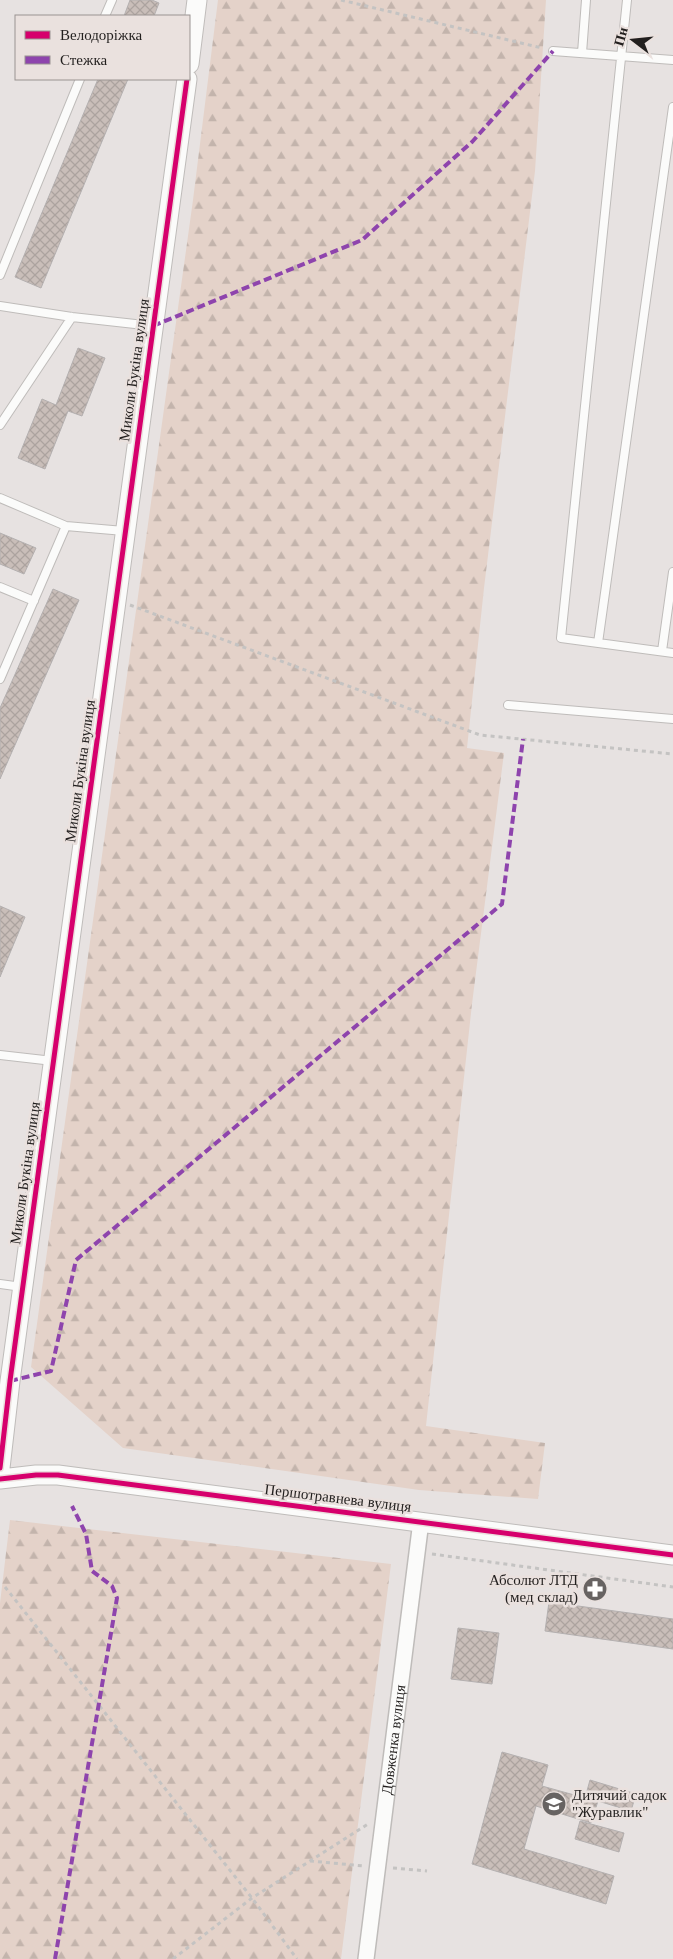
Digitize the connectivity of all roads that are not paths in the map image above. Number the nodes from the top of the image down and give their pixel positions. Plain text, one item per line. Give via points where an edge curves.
1 (112, 0) edge
2 (198, 0) edge
3 (586, 0) edge
4 (627, 0) edge
5 (105, 15) edge
6 (553, 51) road end
7 (582, 53) junction
8 (620, 56) junction
9 (190, 57) edge
10 (673, 60) edge
11 (80, 80) edge
12 (187, 80) edge
13 (673, 107) edge
14 (0, 275) edge
15 (0, 306) edge
16 (72, 317) junction
17 (153, 326) junction
18 (0, 424) edge
19 (0, 498) edge
20 (66, 526) junction
21 (125, 532) junction
22 (673, 572) edge
23 (0, 587) edge
24 (34, 601) junction
25 (598, 643) junction
26 (662, 652) junction
27 (673, 653) edge
28 (0, 679) edge
29 (508, 705) dead end
30 (673, 719) edge
31 (0, 1055) edge
32 (53, 1061) junction
33 (0, 1284) edge
34 (22, 1287) junction
35 (0, 1468) edge
36 (0, 1479) edge
37 (420, 1521) junction
38 (673, 1555) edge
39 (366, 1959) edge

1 - 5 lane
2 - 9 street
3 - 7 lane
4 - 8 lane
6 - 7 lane
7 - 8 lane
8 - 10 lane
8 - 25 lane via 561,638
11 - 14 lane
12 - 17 street, Миколи Букіна вулиця
13 - 25 lane
15 - 16 lane
16 - 17 lane
16 - 18 lane
17 - 21 street, Миколи Букіна вулиця
19 - 20 lane
20 - 21 lane
20 - 24 lane
21 - 32 street, Миколи Букіна вулиця
22 - 26 lane
23 - 24 lane
24 - 28 lane
25 - 26 lane
26 - 27 lane
29 - 30 lane
31 - 32 lane
32 - 34 street, Миколи Букіна вулиця
33 - 34 lane
34 - 35 street, Миколи Букіна вулиця
36 - 37 street, Першотравнева вулиця via 58,1474
37 - 38 street, Першотравнева вулиця
37 - 39 street, Довженка вулиця

